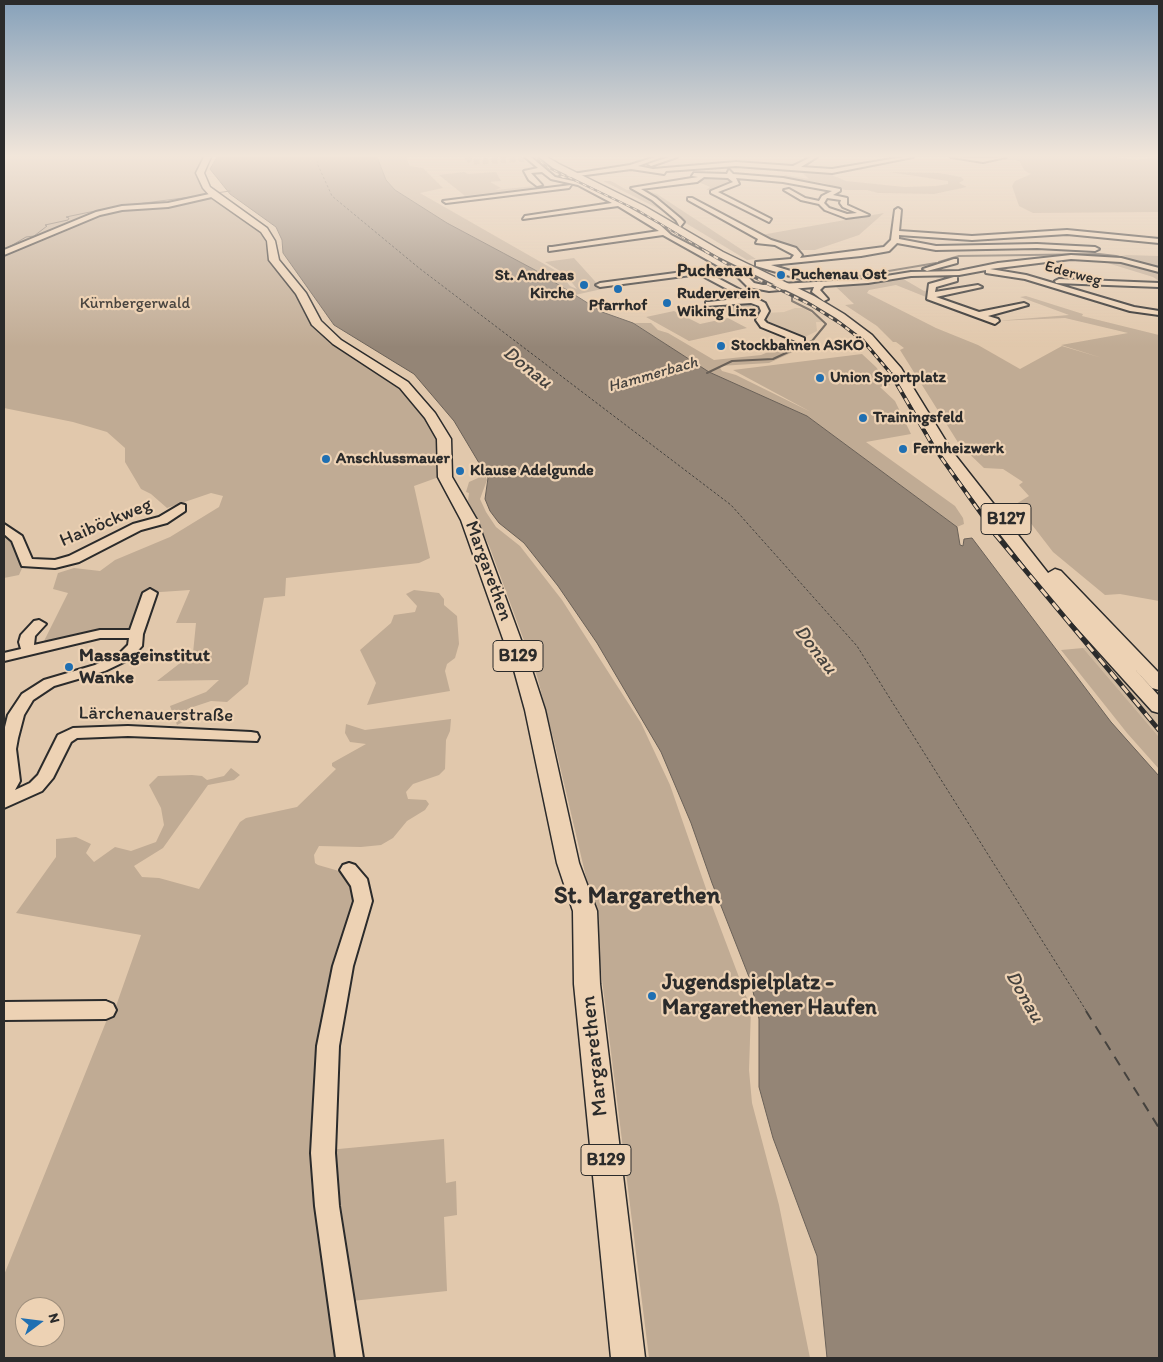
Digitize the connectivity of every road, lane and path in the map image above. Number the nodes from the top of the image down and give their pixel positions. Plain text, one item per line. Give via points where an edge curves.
1 (80, 221) edge
2 (250, 221) edge
3 (648, 221) edge
4 (662, 221) edge
5 (672, 221) edge
6 (680, 221) edge
7 (727, 221) edge
8 (897, 221) edge
9 (680, 225) junction
10 (662, 232) junction
11 (741, 236) dead end
12 (895, 237) junction
13 (1159, 241) edge
14 (769, 245) junction
15 (552, 249) dead end
16 (4, 253) edge
17 (1111, 257) junction
18 (793, 261) junction
19 (954, 261) dead end
20 (760, 265) junction
21 (726, 267) junction
22 (978, 270) junction
23 (1159, 270) edge
24 (700, 271) junction
25 (959, 272) junction
26 (911, 274) junction
27 (856, 279) junction
28 (767, 281) junction
29 (793, 284) junction
30 (825, 284) junction
31 (1047, 284) junction
32 (600, 285) dead end
33 (1159, 285) edge
34 (978, 287) dead end
35 (931, 295) junction
36 (748, 297) junction
37 (824, 299) junction
38 (709, 304) dead end
39 (1024, 305) dead end
40 (1159, 313) edge
41 (978, 315) junction
42 (995, 321) dead end
43 (800, 340) dead end
44 (182, 508) dead end
45 (4, 528) edge
46 (150, 593) dead end
47 (34, 628) dead end
48 (136, 634) junction
49 (29, 650) junction
50 (4, 657) edge
51 (1159, 684) edge
52 (1159, 707) edge
53 (252, 737) dead end
54 (4, 794) edge
55 (4, 802) edge
56 (568, 863) joint
57 (348, 870) dead end
58 (585, 962) joint
59 (106, 1010) dead end
60 (4, 1011) edge
61 (350, 1358) edge
62 (628, 1358) edge

1 - 16 street
2 - 56 main road, Margarethen / B129 via 264,230 271,241 274,260 305,299 320,328 394,377 411,392 442,434 446,446 445,477 470,520 530,692
3 - 10 street
4 - 28 main road, B127
5 - 9 main road, B127
6 - 9 street
7 - 14 street
8 - 12 street
9 - 20 main road, B127
10 - 15 street
10 - 21 street
11 - 14 street
12 - 13 street via 972,238 1067,232
12 - 17 street via 931,248 1070,246 1095,249
12 - 18 street via 886,249
14 - 18 street via 797,252
17 - 22 street via 998,264
17 - 23 street
18 - 20 street
19 - 26 street
20 - 28 street
20 - 29 main road, B127
21 - 24 street
21 - 28 street via 751,285
22 - 25 street
22 - 31 street, Ederweg via 1016,275
24 - 32 street
24 - 36 street
25 - 26 street
25 - 35 street via 962,276 932,286
26 - 27 street
27 - 29 street
27 - 30 street
28 - 29 main road, B127
28 - 29 street
28 - 36 street via 758,292
29 - 30 street
29 - 37 main road, B127
29 - 52 main road, B127 via 840,316 881,350 946,452 999,523 1055,593
30 - 37 street via 816,290
31 - 33 street via 1074,281
31 - 40 street, Ederweg via 1133,309
34 - 35 street
35 - 41 street via 935,300
36 - 38 street
36 - 43 street via 764,308 760,320 764,325
37 - 51 main road, B127 via 866,326 888,346 949,443 1000,512
39 - 41 street
41 - 42 street
44 - 45 street, Haiböckweg via 163,520 137,527 74,559 55,564 27,565 18,539
46 - 48 street, Lärchenauerstraße
47 - 49 street via 26,642
48 - 49 street via 105,633
48 - 54 street, Lärchenauerstraße via 135,646 125,656 100,668 49,683 27,697 16,714 10,738 8,749 12,781
49 - 50 street
53 - 55 street, Lärchenauerstraße via 128,731 72,733 64,739 36,787
56 - 58 main road, Margarethen / B129 via 574,925
57 - 61 street via 360,884 363,904 343,966 328,1046 324,1076 323,1153 326,1197
58 - 62 main road, Margarethen / B129
59 - 60 street

